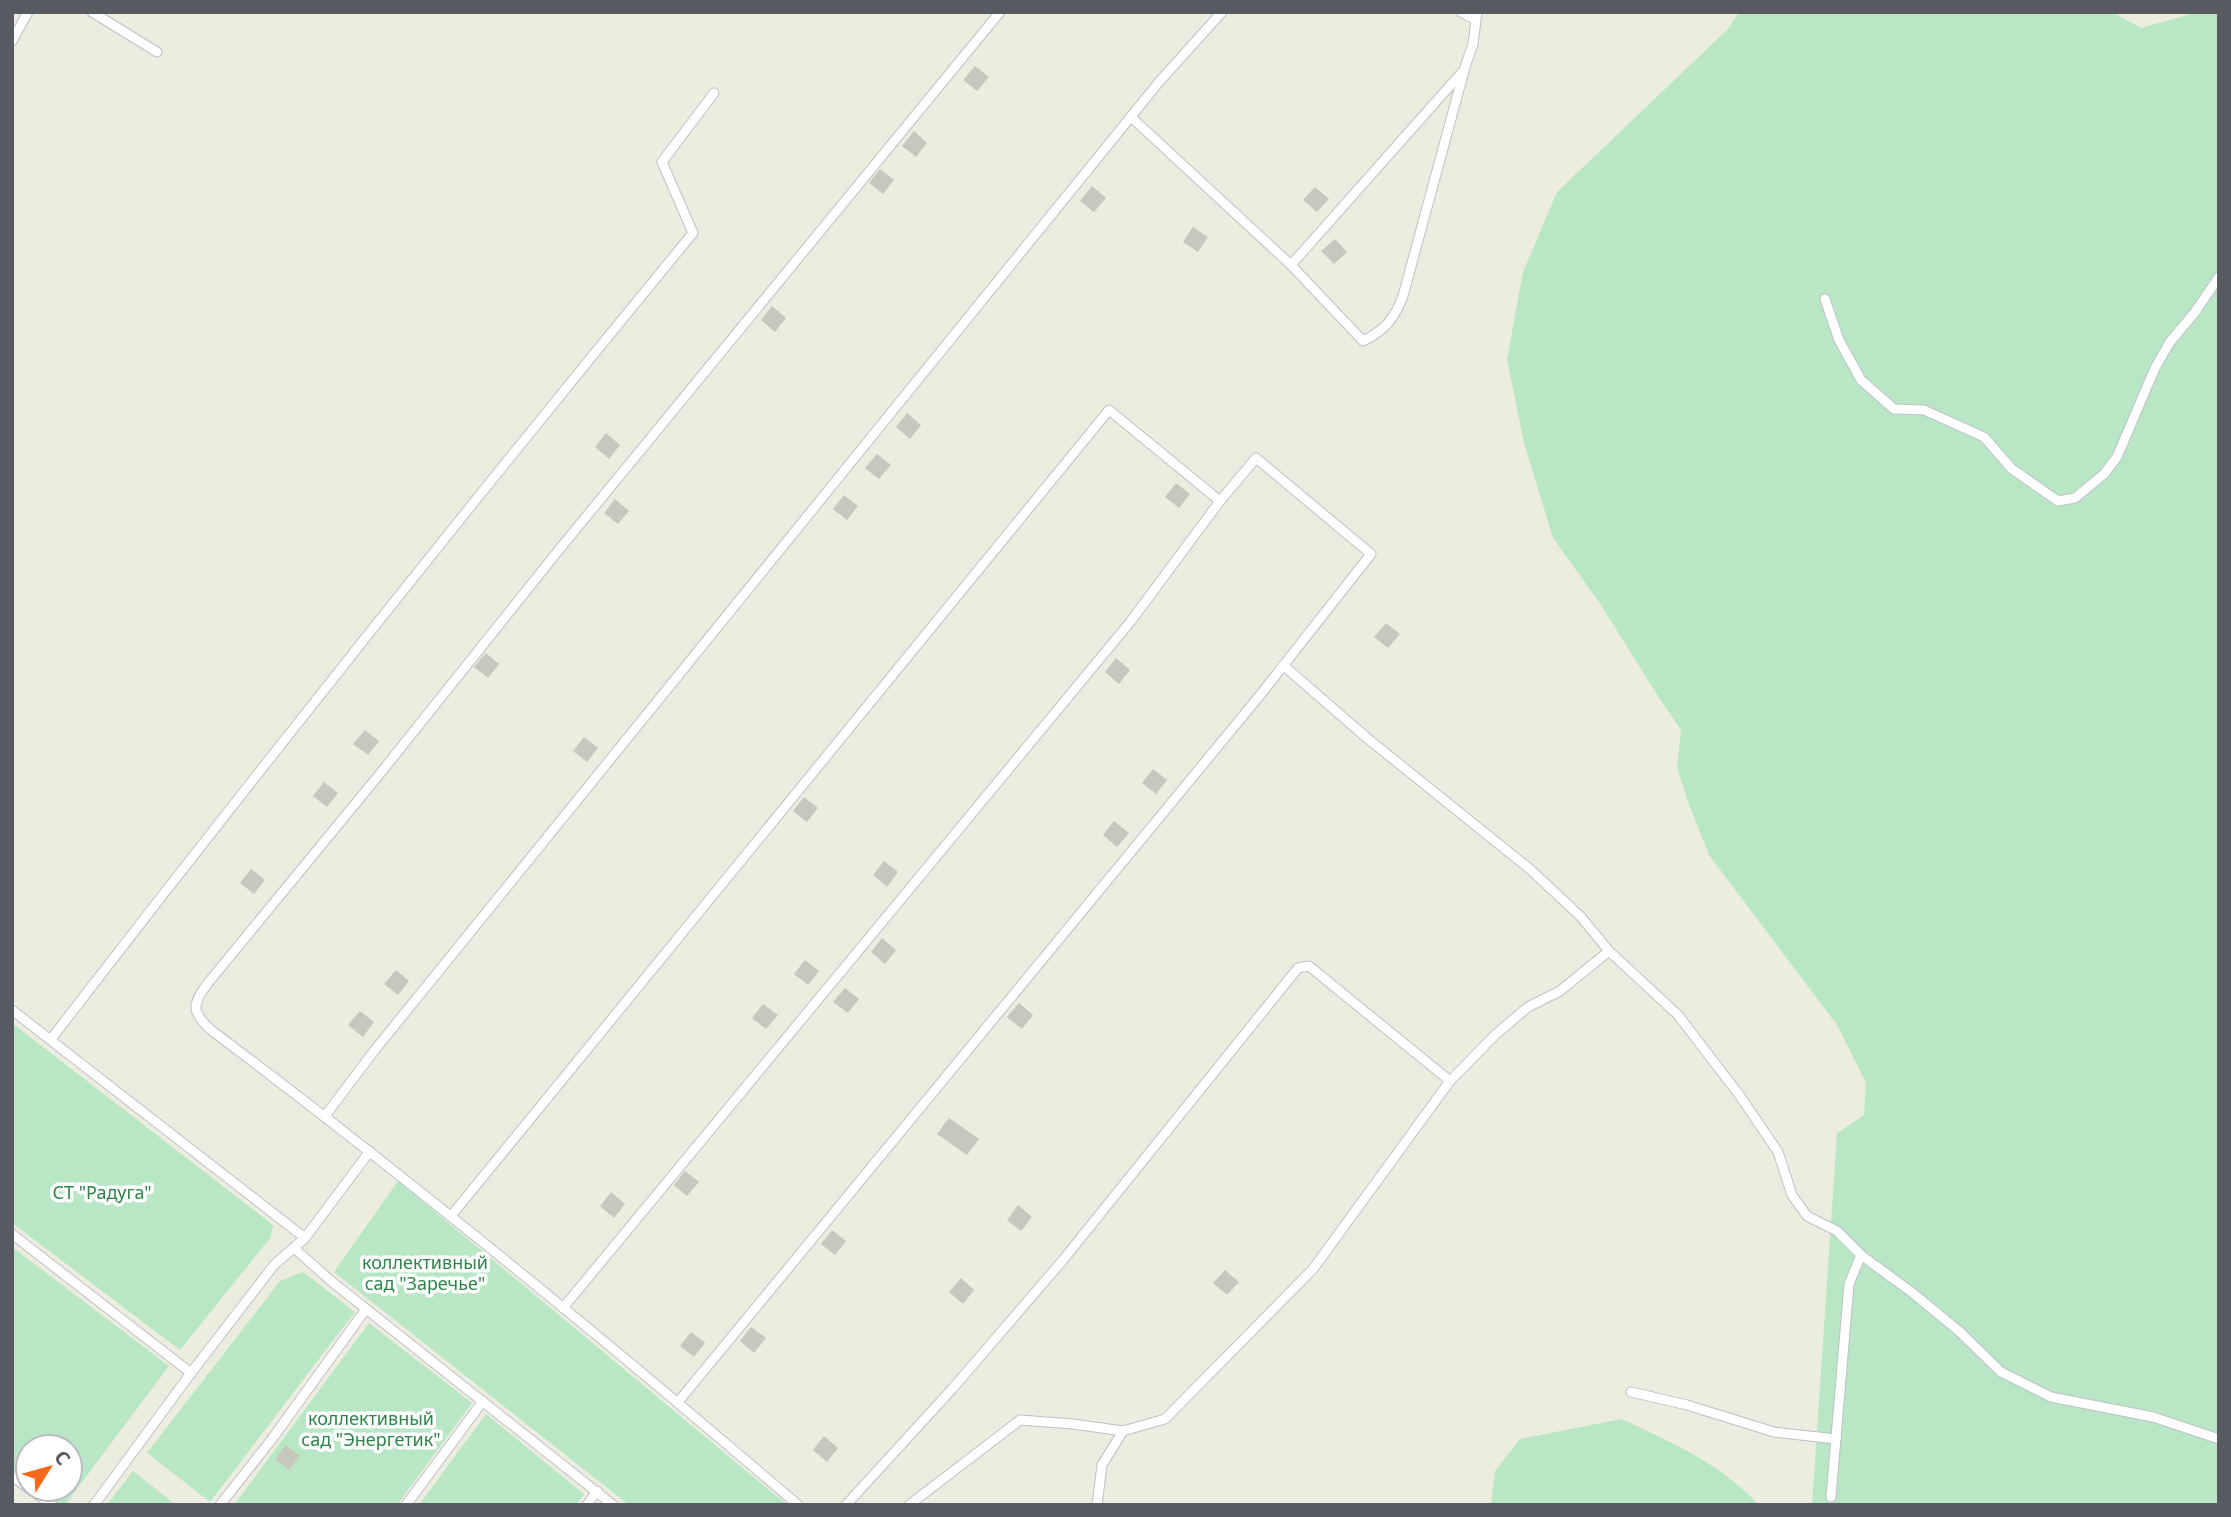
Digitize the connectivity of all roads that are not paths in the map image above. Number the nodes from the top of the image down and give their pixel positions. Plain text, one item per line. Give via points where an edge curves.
1 (28, 12) edge
2 (92, 12) edge
3 (1000, 12) edge
4 (1222, 12) edge
5 (1461, 12) edge
6 (1476, 16) edge
7 (12, 40) edge
8 (157, 52) dead end
9 (1464, 70) junction
10 (714, 93) dead end
11 (1131, 117) junction
12 (1291, 265) junction
13 (2219, 277) edge
14 (1825, 299) dead end
15 (1220, 500) junction
16 (1283, 665) junction
17 (1609, 951) junction
18 (12, 1010) edge
19 (51, 1039) junction
20 (1450, 1081) junction
21 (325, 1116) junction
22 (370, 1151) junction
23 (451, 1216) junction
24 (12, 1234) edge
25 (305, 1238) junction
26 (294, 1248) junction
27 (1861, 1255) junction
28 (563, 1308) junction
29 (366, 1309) junction
30 (191, 1373) junction
31 (1631, 1392) dead end
32 (483, 1401) junction
33 (678, 1402) junction
34 (1123, 1431) junction
35 (1836, 1439) junction
36 (2219, 1439) edge
37 (597, 1491) junction
38 (1831, 1497) dead end
39 (94, 1505) edge
40 (220, 1505) edge
41 (406, 1505) edge
42 (587, 1505) edge
43 (614, 1505) edge
44 (798, 1505) edge
45 (846, 1505) edge
46 (909, 1505) edge
47 (1097, 1505) edge

1 - 7 lane
2 - 8 lane
3 - 21 lane via 196,1000 198,1018
4 - 11 lane
5 - 6 lane
6 - 9 lane
9 - 12 lane
9 - 12 lane via 1403,296 1382,330 1363,341
10 - 19 lane via 662,162 693,233 332,678
11 - 12 lane
11 - 21 lane
13 - 14 lane via 2160,359 2117,457 2075,498 2058,502 2012,469 1984,437 1924,410 1894,409 1861,380 1839,340
15 - 16 lane via 1256,458 1371,554
15 - 23 lane via 1109,410
15 - 28 lane via 1131,621
16 - 17 lane via 1531,870
16 - 33 lane
17 - 20 lane via 1560,991 1528,1007
17 - 27 lane via 1678,1015 1740,1096 1778,1152 1792,1195 1807,1216 1837,1231
18 - 19 lane
19 - 25 lane
20 - 34 lane via 1313,1269 1165,1419
20 - 45 lane via 1309,965 1298,968 1063,1260
21 - 22 lane
22 - 23 lane
22 - 25 lane
23 - 28 lane
24 - 30 lane
25 - 26 lane
26 - 29 lane
26 - 30 lane via 274,1265
27 - 35 lane via 1849,1283
27 - 36 lane via 1960,1332 2001,1372 2051,1396 2153,1417
28 - 33 lane
29 - 32 lane
29 - 40 lane
30 - 39 lane
31 - 35 lane via 1774,1432
32 - 37 lane
32 - 41 lane
33 - 44 lane
34 - 46 lane via 1020,1420
34 - 47 lane via 1102,1465
35 - 38 lane
37 - 42 lane
37 - 43 lane

